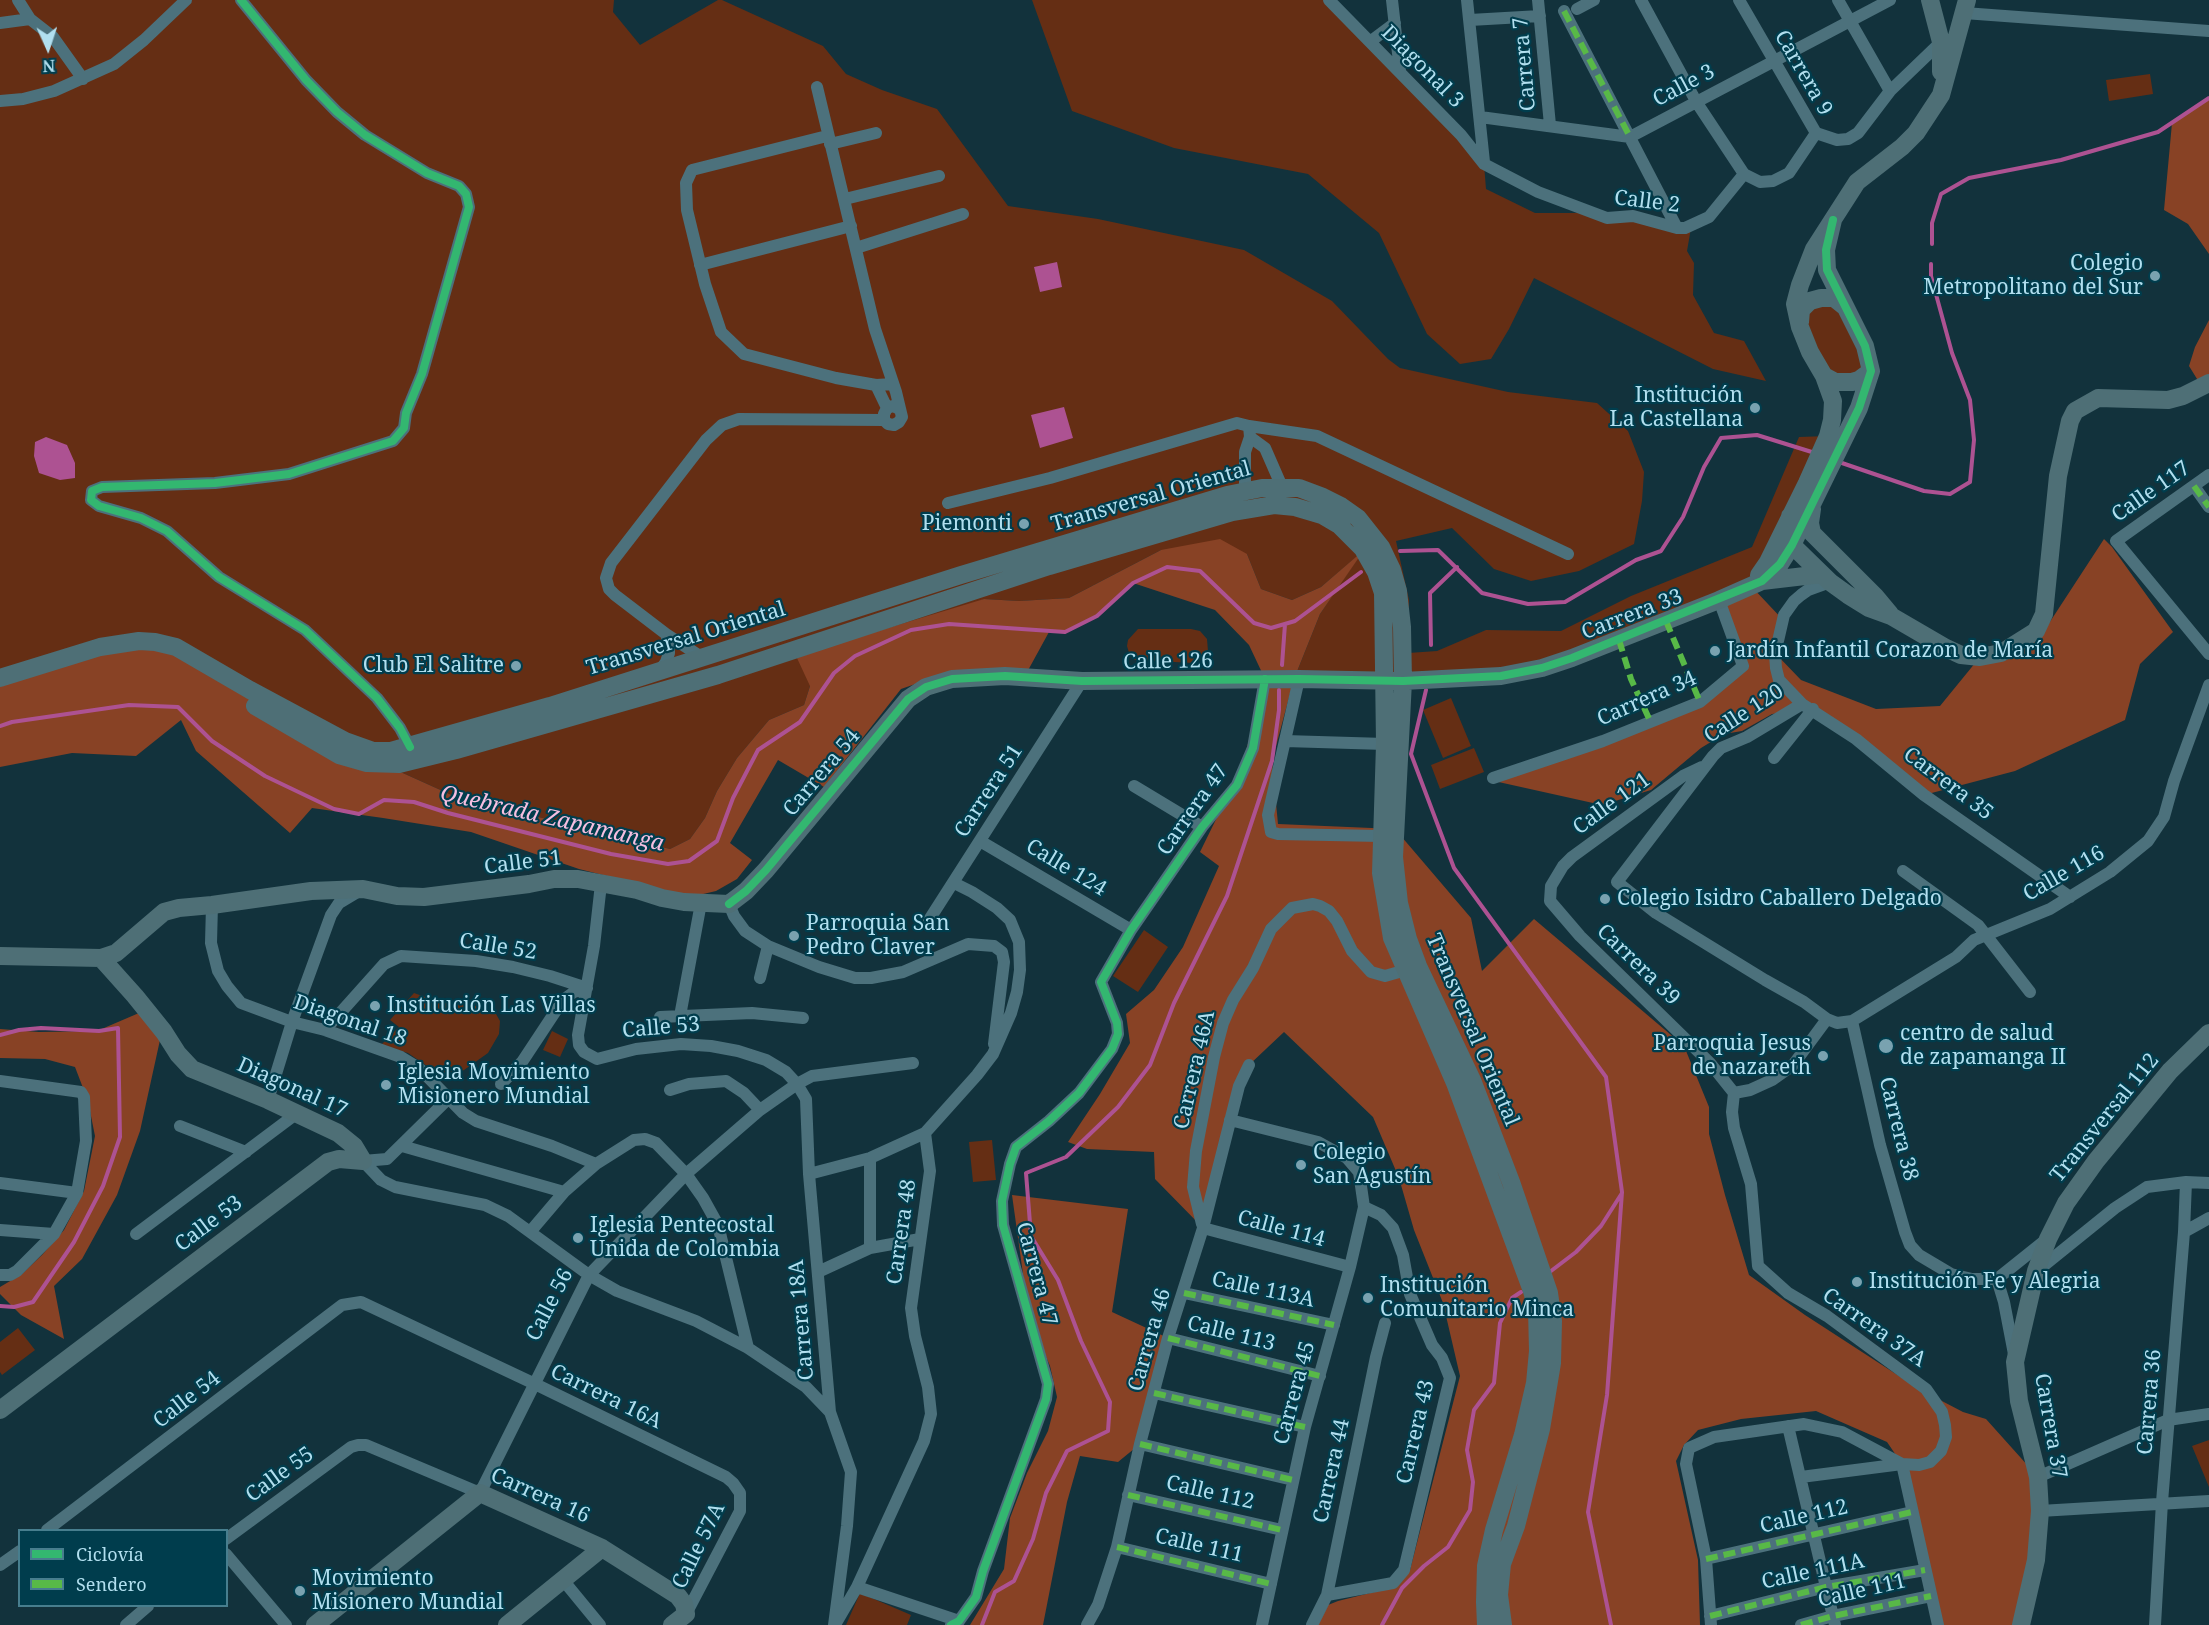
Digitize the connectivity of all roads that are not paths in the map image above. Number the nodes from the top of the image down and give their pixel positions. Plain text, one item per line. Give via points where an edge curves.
1 (18, 0) edge
2 (186, 0) edge
3 (241, 0) edge
4 (1329, 0) edge
5 (1392, 0) edge
6 (1467, 0) edge
7 (1538, 0) edge
8 (1594, 0) edge
9 (1641, 0) edge
10 (1739, 0) edge
11 (1838, 0) edge
12 (1890, 0) edge
13 (1930, 0) edge
14 (1966, 6) edge
15 (1577, 9) dead end
16 (1564, 11) dead end
17 (1540, 16) junction
18 (30, 19) junction
19 (1470, 20) junction
20 (1851, 22) junction
21 (0, 23) edge
22 (1395, 23) junction
23 (2209, 31) edge
24 (1371, 41) junction
25 (1941, 42) junction
26 (1773, 60) junction
27 (1400, 71) junction
28 (83, 79) junction
29 (817, 87) dead end
30 (1890, 91) junction
31 (1941, 95) junction
32 (0, 101) edge
33 (1697, 103) junction
34 (1480, 117) junction
35 (1550, 125) junction
36 (876, 133) dead end
37 (1816, 133) junction
38 (1630, 137) junction
39 (829, 140) junction
40 (1485, 164) junction
41 (1744, 174) junction
42 (939, 176) dead end
43 (844, 199) junction
44 (963, 214) dead end
45 (1833, 220) junction
46 (851, 226) junction
47 (1677, 228) junction
48 (856, 248) junction
49 (700, 265) junction
50 (1844, 306) junction
51 (1800, 327) junction
52 (1871, 372) junction
53 (1824, 376) junction
54 (2209, 383) edge
55 (893, 384) junction
56 (876, 385) junction
57 (890, 412) junction
58 (1250, 431) junction
59 (1835, 438) junction
60 (2209, 475) edge
61 (2194, 486) junction
62 (1282, 487) junction
63 (1245, 490) junction
64 (1813, 492) junction
65 (948, 503) dead end
66 (2209, 507) edge
67 (1790, 516) junction
68 (1792, 545) junction
69 (1568, 554) dead end
70 (1826, 578) junction
71 (1756, 584) junction
72 (1719, 600) junction
73 (1891, 616) junction
74 (666, 634) junction
75 (2209, 654) edge
76 (703, 658) junction
77 (660, 670) junction
78 (0, 678) edge
79 (1299, 678) junction
80 (952, 679) joint
81 (1265, 679) junction
82 (1082, 681) junction
83 (1394, 681) junction
84 (2209, 685) edge
85 (0, 691) edge
86 (1807, 707) junction
87 (1285, 741) junction
88 (1385, 744) junction
89 (410, 747) junction
90 (1774, 758) dead end
91 (1705, 766) junction
92 (1493, 778) dead end
93 (1134, 786) dead end
94 (1202, 827) junction
95 (1381, 836) junction
96 (980, 841) junction
97 (1903, 871) dead end
98 (601, 884) junction
99 (954, 884) junction
100 (1551, 886) joint
101 (363, 889) junction
102 (2070, 897) junction
103 (701, 903) junction
104 (729, 904) junction
105 (212, 906) junction
106 (928, 920) dead end
107 (1131, 930) junction
108 (1986, 934) junction
109 (768, 946) junction
110 (0, 956) edge
111 (101, 958) junction
112 (1411, 968) junction
113 (760, 978) dead end
114 (587, 988) junction
115 (2030, 992) dead end
116 (680, 1016) junction
117 (660, 1017) dead end
118 (803, 1018) dead end
119 (1827, 1019) junction
120 (1852, 1021) junction
121 (292, 1023) junction
122 (325, 1030) junction
123 (2209, 1034) edge
124 (993, 1054) junction
125 (913, 1063) dead end
126 (1249, 1065) dead end
127 (0, 1082) edge
128 (501, 1084) dead end
129 (797, 1084) junction
130 (670, 1090) dead end
131 (1734, 1094) junction
132 (448, 1099) junction
133 (268, 1100) junction
134 (760, 1110) junction
135 (297, 1114) junction
136 (1230, 1120) junction
137 (180, 1126) dead end
138 (925, 1133) junction
139 (402, 1146) junction
140 (246, 1152) junction
141 (870, 1158) junction
142 (363, 1161) junction
143 (596, 1164) junction
144 (686, 1174) junction
145 (809, 1174) junction
146 (2186, 1182) junction
147 (2209, 1183) edge
148 (0, 1184) edge
149 (564, 1192) junction
150 (77, 1193) junction
151 (1364, 1207) junction
152 (2209, 1218) edge
153 (1203, 1228) junction
154 (0, 1230) edge
155 (530, 1232) junction
156 (2184, 1232) junction
157 (54, 1234) junction
158 (136, 1234) dead end
159 (920, 1239) junction
160 (2048, 1239) junction
161 (870, 1248) junction
162 (1350, 1267) junction
163 (2036, 1271) junction
164 (818, 1272) junction
165 (5, 1275) edge
166 (589, 1275) junction
167 (1997, 1279) junction
168 (1184, 1293) junction
169 (351, 1303) joint
170 (1385, 1323) dead end
171 (1334, 1325) junction
172 (1168, 1338) junction
173 (748, 1348) junction
174 (2015, 1362) junction
175 (1320, 1376) junction
176 (535, 1384) junction
177 (1154, 1393) junction
178 (0, 1410) edge
179 (830, 1412) junction
180 (2209, 1413) edge
181 (2168, 1420) junction
182 (1788, 1426) junction
183 (1305, 1427) junction
184 (1140, 1444) junction
185 (358, 1445) joint
186 (1902, 1464) junction
187 (1801, 1477) junction
188 (2038, 1477) junction
189 (1293, 1480) junction
190 (480, 1493) junction
191 (740, 1493) joint
192 (1128, 1495) junction
193 (2209, 1501) edge
194 (2162, 1502) junction
195 (2040, 1511) junction
196 (1912, 1512) junction
197 (48, 1529) edge
198 (1282, 1530) junction
199 (1814, 1534) junction
200 (228, 1538) edge
201 (1117, 1547) junction
202 (602, 1548) junction
203 (18, 1552) edge
204 (228, 1556) edge
205 (1706, 1559) junction
206 (0, 1565) edge
207 (1925, 1570) junction
208 (563, 1580) junction
209 (1271, 1584) junction
210 (857, 1587) junction
211 (1826, 1587) junction
212 (1326, 1594) junction
213 (1931, 1596) junction
214 (146, 1607) edge
215 (679, 1620) edge
216 (1834, 1620) edge
217 (1710, 1621) edge
218 (955, 1623) edge
219 (126, 1625) edge
220 (286, 1625) edge
221 (315, 1625) edge
222 (507, 1625) edge
223 (600, 1625) edge
224 (834, 1625) edge
225 (1087, 1625) edge
226 (1262, 1625) edge
227 (1312, 1625) edge
228 (1486, 1625) edge
229 (1503, 1625) edge
230 (1801, 1625) edge
231 (1938, 1625) edge
232 (2021, 1625) edge
233 (2155, 1625) edge

1 - 18 street
2 - 28 street via 126,55
3 - 89 street via 337,112 365,135 427,173 459,186 466,195 469,207 425,363 404,428 393,441 289,474 215,483 102,487 92,491 91,500 167,531 219,577 305,630 377,698
4 - 24 street, Diagonal 3
5 - 22 street
6 - 19 street
7 - 17 street, Carrera 7
8 - 15 street
9 - 33 street
10 - 26 street, Carrera 9
11 - 20 street
12 - 20 street, Calle 3
13 - 25 main road
14 - 23 street
14 - 31 main road
16 - 38 street
17 - 19 street
17 - 35 street, Carrera 7
18 - 21 street
18 - 28 street via 53,37
19 - 34 street
20 - 26 street, Calle 3
20 - 30 street
22 - 24 street
22 - 27 street
24 - 27 street, Diagonal 3
25 - 30 street
25 - 31 main road
26 - 33 street, Calle 3
26 - 37 street, Carrera 9
27 - 40 street, Diagonal 3
28 - 32 street via 44,94
29 - 39 street
30 - 37 street via 1858,133 1848,140
31 - 45 main road via 1916,133 1857,182
33 - 38 street, Calle 3
33 - 41 street
34 - 35 street
34 - 40 street
35 - 38 street
36 - 39 street
37 - 41 street via 1789,173 1760,182
38 - 47 street
39 - 43 street
39 - 49 street via 692,170 686,183 687,210
40 - 47 street, Calle 2 via 1538,192 1607,218 1633,216
41 - 47 street, Calle 2 via 1709,217
42 - 43 street
43 - 46 street
44 - 48 street
45 - 50 main road via 1826,250 1827,270
45 - 51 main road via 1814,249 1800,285 1796,304
46 - 48 street
46 - 49 street
48 - 55 street
49 - 56 street via 721,332 744,354
50 - 51 main road via 1834,298 1810,301 1801,310
50 - 52 main road via 1865,346
51 - 53 main road
52 - 53 main road via 1852,382 1835,382
52 - 59 main road via 1859,408
53 - 59 main road via 1833,409
54 - 73 main road via 2168,400 2098,398 2075,411 2058,476 2044,614 2028,638 1991,656 1961,655
55 - 56 street
55 - 57 street
56 - 57 street
57 - 74 street via 739,419 722,425 706,440 611,563 606,578 615,595
58 - 62 street via 1265,448
58 - 63 street via 1245,452
58 - 65 street via 1237,423 1050,478
58 - 69 street via 1317,436
59 - 64 main road
60 - 61 street, Calle 117
61 - 66 street
61 - 75 street, Calle 117 via 2116,541
62 - 63 main road, Transversal Oriental
62 - 83 main road, Transversal Oriental via 1299,488 1341,506 1358,518 1381,547 1398,591 1402,627
63 - 76 main road, Transversal Oriental
64 - 67 main road
64 - 68 main road, Carrera 33
64 - 73 main road via 1812,533
67 - 68 main road
67 - 71 main road
68 - 70 main road
68 - 71 main road, Carrera 33 via 1780,564
70 - 71 main road
70 - 73 main road via 1869,608
70 - 86 street, Calle 120 via 1794,601 1778,633 1775,654 1779,680
71 - 72 main road, Carrera 33
72 - 83 main road, Carrera 33 via 1522,673
72 - 92 street, Carrera 34 via 1743,666 1700,702 1603,741
74 - 76 street
74 - 77 street via 669,653
76 - 77 main road, Transversal Oriental
77 - 89 main road, Transversal Oriental
78 - 89 main road, Transversal Oriental via 100,647 155,642 176,647 359,747 391,751
79 - 81 main road, Calle 126
79 - 83 main road, Calle 126
79 - 87 street
80 - 82 main road, Calle 126 via 1005,676
80 - 104 main road, Carrera 54 via 926,687 908,699 766,870
81 - 82 main road, Calle 126
81 - 94 street, Carrera 47 via 1253,748 1237,785
82 - 96 street, Carrera 51
83 - 85 main road, Transversal Oriental via 1383,593 1363,549 1322,515 1274,505 1232,512 1049,566 718,675 399,764 367,763 339,755 175,659 160,655 130,652
83 - 88 main road, Transversal Oriental
83 - 112 main road, Transversal Oriental via 1395,857
84 - 102 street, Calle 116 via 2164,817 2148,841 2110,872
86 - 90 street
86 - 91 street, Calle 120 via 1721,748
86 - 102 street, Carrera 35
87 - 88 street
87 - 95 street via 1268,816 1271,832
88 - 95 main road, Transversal Oriental
91 - 100 street, Calle 121 via 1683,777 1572,857
91 - 119 street, Calle 120 via 1617,882 1656,913
93 - 94 street
94 - 107 street, Carrera 47
95 - 112 main road, Transversal Oriental via 1381,873 1392,938
96 - 99 street, Carrera 51
96 - 107 street, Calle 124
97 - 108 street
98 - 101 main road, Calle 51 via 554,879 424,897
98 - 103 main road, Calle 51
98 - 114 street, Calle 53
99 - 106 street, Carrera 51
99 - 124 street via 997,908 1010,920 1019,942 1017,992
100 - 131 street, Carrera 39 via 1550,901 1580,936 1710,1063
101 - 105 main road, Calle 51 via 302,892
101 - 121 street via 339,903 331,915
102 - 108 street, Calle 116
103 - 104 main road, Calle 51
103 - 116 street
104 - 109 street via 745,931
105 - 111 main road, Calle 51 via 164,912 116,953
105 - 121 street, Diagonal 18 via 211,943 218,971 227,986 241,1003
107 - 218 street, Carrera 47 via 1101,982 1117,1023 1118,1034 1112,1049 1079,1093 1016,1146 1010,1164 1002,1201 1003,1225 1048,1384 976,1597
108 - 115 street
108 - 120 street, Calle 116
109 - 113 street
109 - 124 street via 819,968 855,978 871,978 903,972 968,944 994,946 1002,952 1004,962
110 - 111 main road, Calle 51
111 - 133 main road, Diagonal 17 via 192,1069
112 - 153 street, Carrera 46A via 1385,976 1371,972 1352,951 1329,911 1313,904 1292,908 1271,929 1233,1000 1214,1057 1193,1187
112 - 228 main road, Transversal Oriental via 1537,1309 1539,1351 1535,1383 1486,1566
112 - 229 main road, Transversal Oriental via 1472,1080 1549,1293 1553,1321 1552,1363 1541,1429 1502,1564 1499,1595
114 - 122 street, Calle 52 via 513,967 401,956 384,964
114 - 128 street via 563,1000 522,1062
114 - 129 street, Calle 53 via 579,1045 597,1059 636,1049 681,1044 711,1046 766,1060
116 - 117 street
116 - 118 street via 752,1013
119 - 120 street via 1838,1023
119 - 131 street via 1793,1065 1772,1080
120 - 167 street, Carrera 38 via 1878,1137 1911,1245 1919,1255 1951,1274
121 - 122 street, Diagonal 18
121 - 133 street
122 - 132 street, Diagonal 18 via 401,1057 419,1068
123 - 160 main road, Transversal 112 via 2170,1071 2096,1161 2066,1203
124 - 138 street
125 - 129 street, Calle 56 via 812,1076
126 - 136 street, Carrera 46
127 - 150 street via 81,1092 86,1141
129 - 134 street, Calle 56
129 - 145 street, Carrera 18A via 806,1099
130 - 134 street via 726,1081
131 - 186 street, Carrera 37A via 1734,1128 1751,1184 1758,1266 1788,1293 1827,1316 1926,1389 1942,1412 1946,1437 1941,1452 1930,1462
132 - 139 street, Calle 53
132 - 143 street, Diagonal 18 via 476,1121
133 - 135 main road, Diagonal 17
134 - 144 street, Calle 56
135 - 140 street
135 - 142 main road, Diagonal 17 via 346,1138
136 - 151 street, Carrera 45 via 1318,1142 1347,1158 1359,1172
136 - 153 street, Carrera 46
137 - 140 street
138 - 141 street
138 - 159 street, Carrera 48 via 930,1171
139 - 142 street, Calle 53 via 387,1159
139 - 149 street
140 - 158 street
141 - 145 street
141 - 161 street
142 - 155 street, Diagonal 17 via 381,1180 395,1187 485,1205
142 - 178 main road, Calle 53 via 328,1162
143 - 144 street via 634,1140 645,1139 656,1143
143 - 149 street
144 - 166 street, Calle 56
144 - 173 street via 718,1225
145 - 164 street, Carrera 18A
146 - 147 street
146 - 156 street, Carrera 36
146 - 163 street via 2147,1187
148 - 150 street
149 - 155 street
150 - 157 street
151 - 162 street, Carrera 45
151 - 212 street, Carrera 43 via 1381,1215 1393,1228 1410,1294 1450,1378 1404,1570 1393,1583
152 - 156 street
153 - 162 street, Calle 114
153 - 168 street, Carrera 46
154 - 157 street
155 - 166 street, Diagonal 17
156 - 181 street, Carrera 36
157 - 165 street
159 - 161 street
159 - 210 street, Carrera 48 via 911,1308 930,1414 924,1441
160 - 163 main road, Carrera 37
160 - 167 street
161 - 164 street
162 - 171 street, Carrera 45
163 - 174 main road, Carrera 37
164 - 179 street, Carrera 18A
166 - 173 street, Diagonal 17
166 - 176 street, Calle 56
167 - 174 street
168 - 171 street, Calle 113A
168 - 172 street, Carrera 46
169 - 176 street, Carrera 16A via 376,1308
169 - 197 street, Calle 54 via 342,1305
170 - 212 street, Carrera 44
171 - 175 street, Carrera 45
172 - 175 street, Calle 113
172 - 177 street, Carrera 46
173 - 179 street, Diagonal 17 via 806,1387
174 - 188 main road, Carrera 37 via 2019,1401
175 - 183 street, Carrera 45
176 - 190 street, Calle 56
176 - 191 street, Carrera 16A via 726,1477
177 - 183 street
177 - 184 street, Carrera 46
179 - 224 street, Carrera 48 via 851,1472
180 - 181 street
181 - 188 street
181 - 194 street, Carrera 36
182 - 186 street via 1804,1424 1842,1432
182 - 187 street
182 - 205 street via 1714,1437 1689,1448 1686,1464
183 - 189 street, Carrera 45
184 - 189 street, Calle 112
184 - 192 street, Carrera 46
185 - 190 street, Carrera 16
185 - 200 street, Calle 55
186 - 187 street
186 - 196 street
187 - 199 street
188 - 195 main road, Carrera 37
189 - 198 street, Carrera 45
190 - 202 main road, Carrera 16
190 - 221 main road, Calle 56
191 - 215 street, Calle 57A via 740,1511
192 - 198 street, Calle 112
192 - 201 street, Carrera 46
193 - 194 street
194 - 195 street
194 - 233 street, Carrera 36
195 - 232 main road, Carrera 37 via 2036,1560
196 - 199 street, Calle 112
196 - 207 street
198 - 209 street, Carrera 45
199 - 205 street, Calle 112
199 - 211 street
201 - 209 street, Calle 111
201 - 225 street, Carrera 46 via 1098,1605
202 - 208 main road
202 - 215 main road, Carrera 16 via 678,1596 684,1604
203 - 206 street
204 - 220 street
205 - 217 street
207 - 211 street, Calle 111A
207 - 213 street
208 - 222 main road
208 - 223 street
209 - 226 street, Carrera 45
210 - 218 street
210 - 224 street, Carrera 48
211 - 216 street
211 - 217 street, Calle 111A
212 - 227 street, Carrera 44
213 - 216 street, Calle 111
213 - 231 street
214 - 219 street
216 - 230 street, Calle 111

